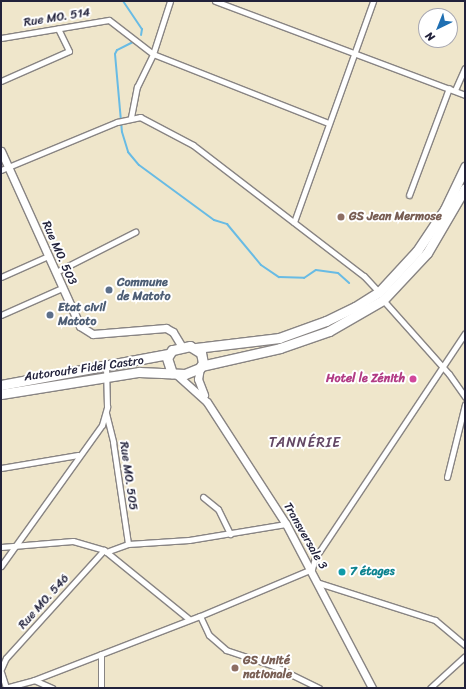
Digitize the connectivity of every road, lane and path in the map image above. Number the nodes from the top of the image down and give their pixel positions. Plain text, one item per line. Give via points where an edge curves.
1 (170, 1) edge
2 (215, 1) edge
3 (373, 1) edge
4 (58, 28) junction
5 (1, 38) edge
6 (153, 54) junction
7 (352, 54) junction
8 (465, 68) edge
9 (1, 81) edge
10 (452, 89) junction
11 (465, 95) edge
12 (131, 117) junction
13 (328, 123) junction
14 (1, 151) edge
15 (465, 167) edge
16 (4, 168) edge
17 (465, 188) edge
18 (409, 195) dead end
19 (294, 222) junction
20 (135, 232) dead end
21 (48, 256) junction
22 (56, 272) junction
23 (1, 277) edge
24 (62, 288) junction
25 (381, 296) junction
26 (1, 315) edge
27 (465, 333) edge
28 (182, 347) junction
29 (196, 348) junction
30 (168, 354) junction
31 (106, 367) junction
32 (200, 367) junction
33 (443, 367) junction
34 (174, 374) junction
35 (106, 377) junction
36 (1, 385) edge
37 (1, 394) edge
38 (465, 397) edge
39 (207, 402) junction
40 (465, 404) edge
41 (106, 412) junction
42 (78, 455) junction
43 (1, 468) edge
44 (447, 477) dead end
45 (203, 497) dead end
46 (286, 524) junction
47 (230, 534) junction
48 (128, 544) junction
49 (17, 546) junction
50 (1, 547) edge
51 (105, 551) junction
52 (1, 566) edge
53 (312, 569) junction
54 (319, 583) junction
55 (200, 616) junction
56 (189, 619) junction
57 (465, 645) edge
58 (101, 654) junction
59 (465, 656) edge
60 (1, 670) edge
61 (34, 680) junction
62 (6, 688) edge
63 (52, 688) edge
64 (101, 688) edge
65 (319, 688) edge
66 (372, 688) edge
67 (430, 688) edge

1 - 6 street
2 - 7 street
3 - 7 street
4 - 5 street, Rue MO. 514
4 - 6 street, Rue MO. 514 via 109,20
4 - 9 street via 69,51
6 - 12 street via 137,87
6 - 13 street, Rue MO. 514
7 - 10 street
7 - 13 street
8 - 10 street
10 - 11 street
10 - 18 street
12 - 16 street
12 - 19 street via 140,117 193,145
13 - 19 street
14 - 16 main road, Rue MO. 503
15 - 25 highway via 445,209
16 - 21 main road, Rue MO. 503
17 - 25 highway via 427,253
19 - 25 street via 364,276
20 - 22 street
21 - 22 main road, Rue MO. 503
21 - 23 street
22 - 24 main road, Rue MO. 503
24 - 26 street
24 - 28 main road, Rue MO. 503 via 80,326 86,331 104,334 166,328 173,332
25 - 29 highway via 279,338
25 - 32 highway via 328,331 280,348
25 - 33 street
27 - 33 street
28 - 29 highway
28 - 30 highway
29 - 32 highway via 203,357
30 - 31 highway, Autoroute Fidel Castro
30 - 34 highway via 167,363
31 - 35 street
31 - 36 highway, Autoroute Fidel Castro
32 - 34 highway via 192,372
32 - 39 main road, Transversale 3 via 198,379
33 - 38 street
33 - 53 street via 315,558
34 - 35 highway, Autoroute Fidel Castro via 139,372
34 - 39 main road, Transversale 3
35 - 37 highway, Autoroute Fidel Castro
35 - 41 street
39 - 46 main road, Transversale 3
40 - 44 street
41 - 42 street via 102,425
41 - 48 street, Rue MO. 505
42 - 43 street
42 - 49 street
45 - 47 street via 218,509
46 - 47 street
46 - 53 main road, Transversale 3
47 - 48 street
48 - 51 street
49 - 50 street
49 - 51 street via 74,541
49 - 52 street
51 - 56 street
51 - 60 street, Rue MO. 546 via 6,658
53 - 54 main road, Transversale 3
53 - 55 street
54 - 57 street via 435,620
54 - 66 main road, Transversale 3
55 - 56 street
55 - 65 street via 209,635 226,650 274,666
56 - 58 street
58 - 61 street
58 - 64 street
59 - 67 street
60 - 62 street, Rue MO. 546
61 - 62 street
61 - 63 street

